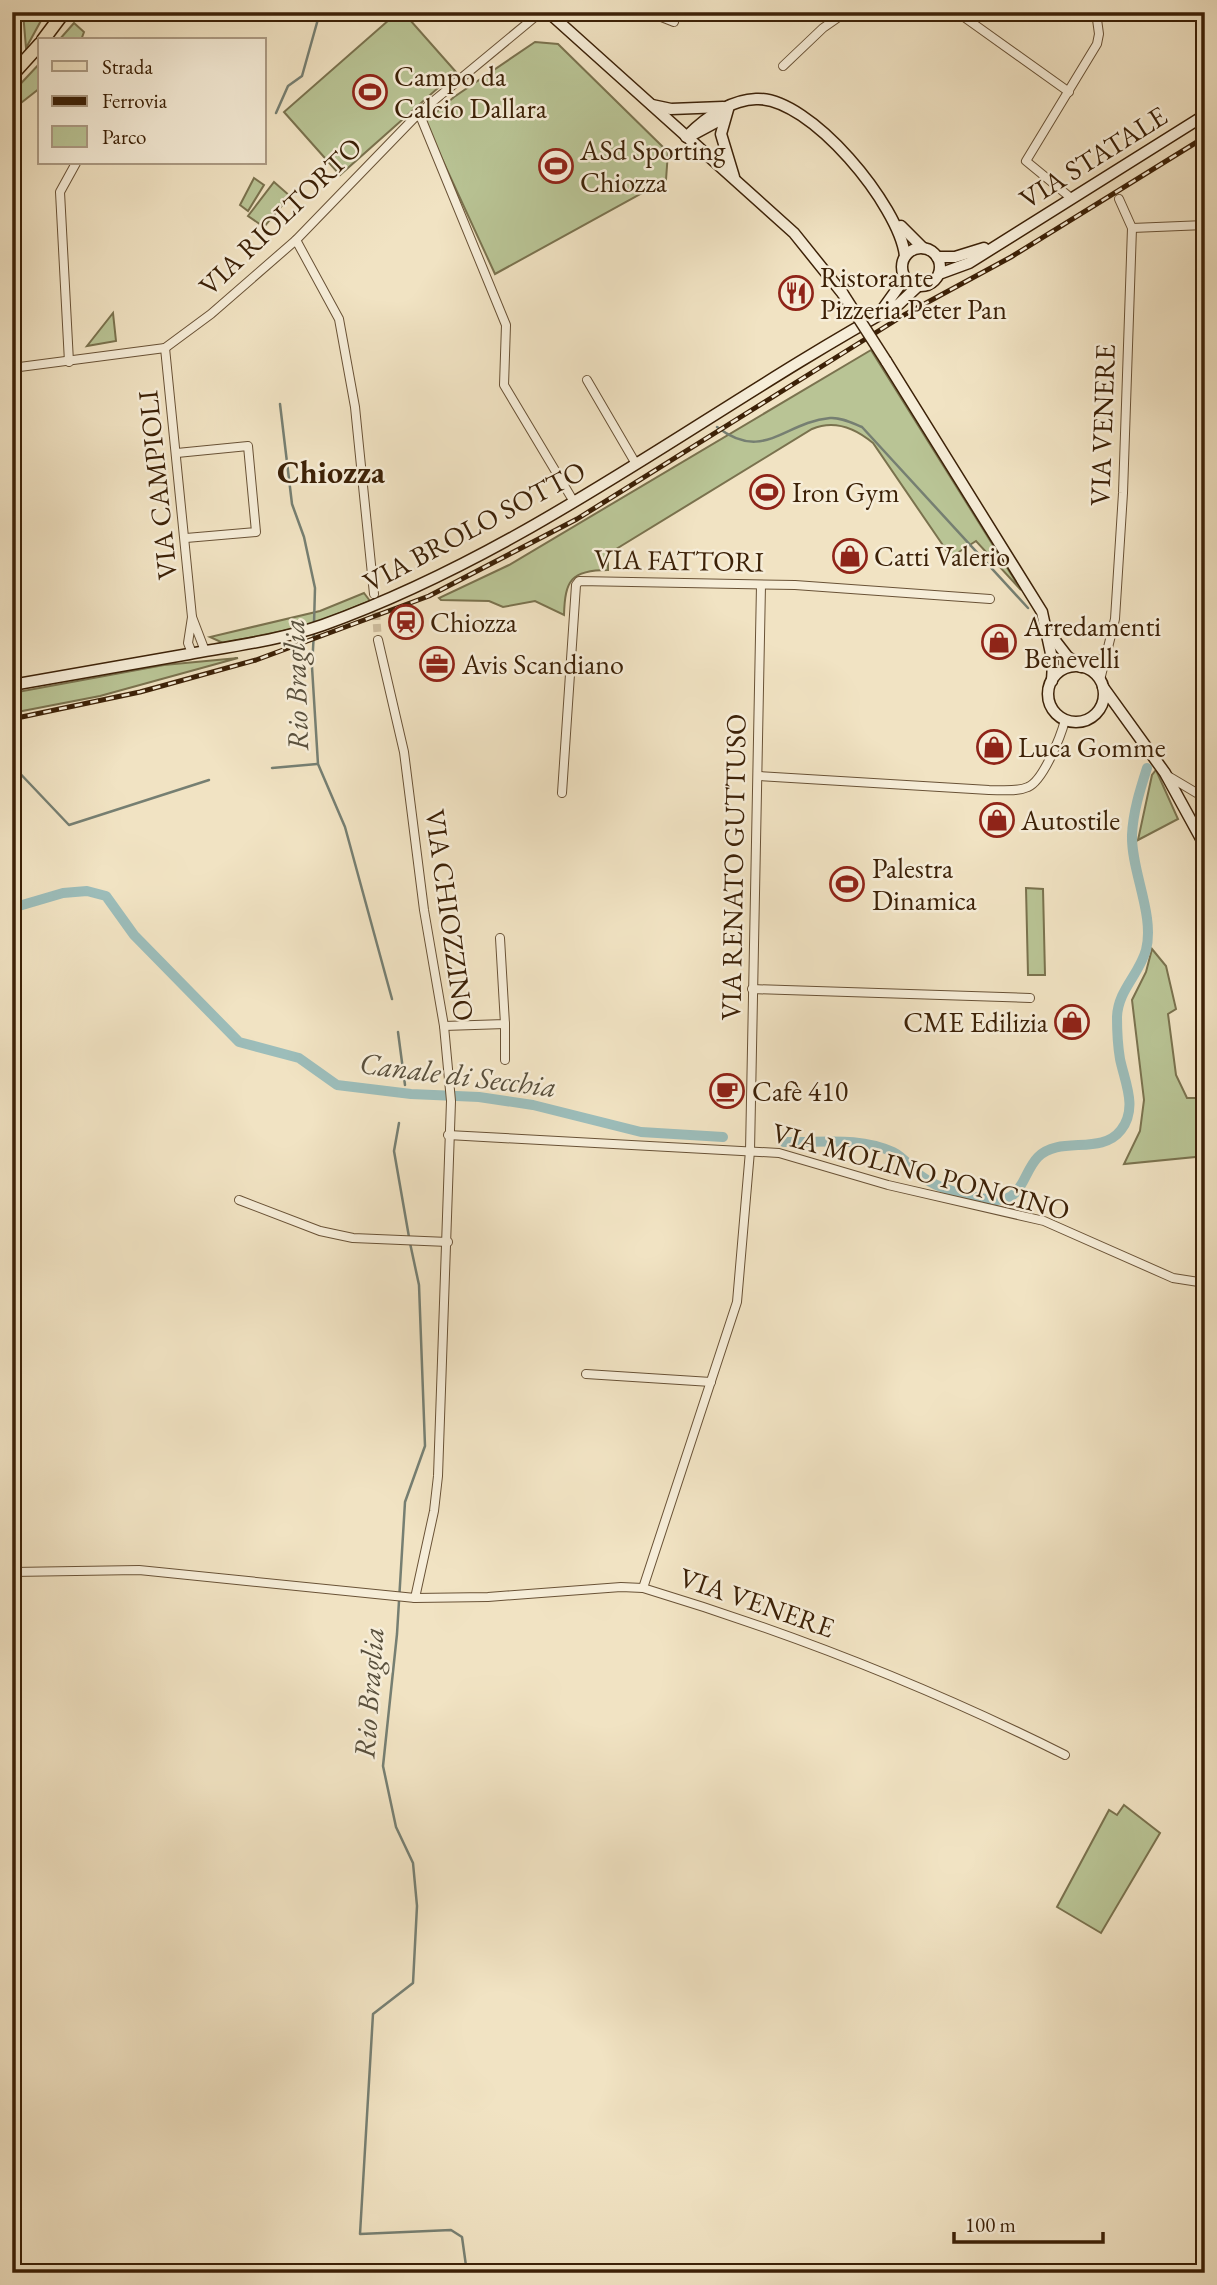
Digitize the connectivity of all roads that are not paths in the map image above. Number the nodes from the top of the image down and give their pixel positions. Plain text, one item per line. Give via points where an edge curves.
1 (64, 12) edge
2 (541, 12) edge
3 (548, 12) edge
4 (649, 12) edge
5 (676, 12) edge
6 (846, 12) edge
7 (957, 12) edge
8 (1096, 12) edge
9 (45, 38) edge
10 (38, 46) edge
11 (783, 66) dead end
12 (12, 75) edge
13 (1069, 92) junction
14 (651, 105) junction
15 (729, 106) junction
16 (419, 113) junction
17 (1205, 115) edge
18 (686, 137) junction
19 (75, 164) edge
20 (736, 180) junction
21 (1071, 198) junction
22 (1119, 199) dead end
23 (890, 214) junction
24 (1205, 225) edge
25 (1132, 228) junction
26 (1006, 239) junction
27 (296, 240) junction
28 (923, 248) junction
29 (905, 256) junction
30 (937, 257) junction
31 (939, 274) junction
32 (905, 278) junction
33 (918, 286) junction
34 (876, 316) junction
35 (165, 348) junction
36 (69, 362) junction
37 (12, 368) edge
38 (587, 380) dead end
39 (177, 453) junction
40 (636, 464) junction
41 (574, 502) junction
42 (186, 538) junction
43 (761, 585) junction
44 (374, 594) tunnel mouth
45 (990, 599) dead end
46 (192, 617) junction
47 (190, 631) junction
48 (1048, 632) junction
49 (200, 633) junction
50 (378, 640) tunnel mouth
51 (226, 649) junction
52 (205, 651) junction
53 (192, 653) junction
54 (1108, 655) junction
55 (170, 657) junction
56 (1083, 667) junction
57 (1052, 681) junction
58 (1102, 684) junction
59 (12, 685) edge
60 (1098, 711) junction
61 (1124, 717) junction
62 (1065, 720) junction
63 (1162, 769) junction
64 (758, 776) junction
65 (562, 793) dead end
66 (1205, 798) edge
67 (1205, 845) edge
68 (500, 939) dead end
69 (752, 989) junction
70 (1030, 998) dead end
71 (505, 1024) junction
72 (444, 1026) junction
73 (505, 1060) dead end
74 (448, 1135) junction
75 (750, 1151) junction
76 (239, 1200) dead end
77 (448, 1242) junction
78 (1205, 1283) edge
79 (586, 1374) dead end
80 (711, 1382) junction
81 (12, 1572) edge
82 (643, 1588) junction
83 (410, 1597) junction
84 (1065, 1755) dead end

1 - 9 main road
2 - 16 street, VIA RIOLTORTO
3 - 14 main road
4 - 5 street via 674,22
6 - 11 street
7 - 13 street
8 - 13 street via 1097,44
10 - 12 main road
13 - 21 street via 1026,161
14 - 15 main road via 680,109
14 - 18 main road
15 - 18 main road via 718,121
15 - 20 main road via 721,134
15 - 23 main road via 757,99 799,116 859,167
16 - 27 street, VIA RIOLTORTO
16 - 41 street via 506,325 504,385
17 - 21 main road, VIA STATALE
18 - 20 main road
19 - 36 street via 60,192
20 - 48 main road, bridge via 794,233 843,294 1030,592
21 - 26 main road, VIA STATALE
22 - 25 street, VIA VENERE
23 - 28 main road
23 - 29 main road
24 - 25 street
25 - 54 street, VIA VENERE via 1115,619
26 - 30 main road, VIA STATALE via 971,253
26 - 31 main road, VIA STATALE via 969,263
27 - 35 street, VIA RIOLTORTO
27 - 44 street via 339,319 355,407
28 - 29 main road
28 - 30 main road
29 - 32 main road
30 - 31 main road
31 - 33 main road, VIA STATALE via 933,282
32 - 33 main road
32 - 34 main road, VIA BROLO SOTTO
33 - 34 main road, VIA BROLO SOTTO via 900,304
34 - 40 main road, VIA BROLO SOTTO
35 - 36 street, VIA RIOLTORTO
35 - 39 street, VIA CAMPIOLI
36 - 37 street, VIA RIOLTORTO
38 - 40 street
39 - 42 street, VIA CAMPIOLI
39 - 42 street via 248,446 256,532
40 - 41 main road, VIA BROLO SOTTO
41 - 51 main road, VIA BROLO SOTTO via 437,578 321,626
42 - 46 street, VIA CAMPIOLI
43 - 45 street, VIA FATTORI
43 - 64 street, VIA RENATO GUTTUSO
43 - 65 street, VIA FATTORI via 579,581
46 - 47 street, VIA CAMPIOLI
46 - 49 street, VIA CAMPIOLI
47 - 53 street, VIA CAMPIOLI
47 - 55 street, VIA CAMPIOLI
48 - 56 main road
48 - 57 main road
49 - 51 street
49 - 52 street, VIA CAMPIOLI
50 - 72 street, VIA CHIOZZINO via 404,752
51 - 52 main road, VIA BROLO SOTTO
52 - 53 main road, VIA BROLO SOTTO
53 - 55 main road, VIA BROLO SOTTO
54 - 56 street
54 - 58 street, VIA VENERE
55 - 59 main road, VIA BROLO SOTTO
56 - 57 main road via 1065,668
56 - 58 main road
57 - 62 main road via 1048,699
58 - 60 main road via 1103,703
58 - 61 main road
60 - 61 main road
60 - 62 main road via 1083,722
61 - 63 main road
62 - 64 street via 1037,781 1027,788
63 - 66 street
63 - 67 main road
64 - 69 street, VIA RENATO GUTTUSO
68 - 71 street
69 - 70 street
69 - 75 street, VIA RENATO GUTTUSO
71 - 72 street
71 - 73 street
72 - 74 street, VIA CHIOZZINO via 451,1101
74 - 75 street, VIA MOLINO PONCINO
74 - 77 street, VIA CHIOZZINO
75 - 78 street, VIA MOLINO PONCINO via 779,1153 888,1185 1044,1221 1172,1278
75 - 80 street, VIA RENATO GUTTUSO via 737,1302
76 - 77 street via 320,1231 388,1241
77 - 83 street, VIA CHIOZZINO via 438,1476 434,1511
79 - 80 street
80 - 82 street, VIA RENATO GUTTUSO
81 - 83 street, VIA VENERE via 139,1570
82 - 83 street, VIA VENERE
82 - 84 street, VIA VENERE via 859,1661

